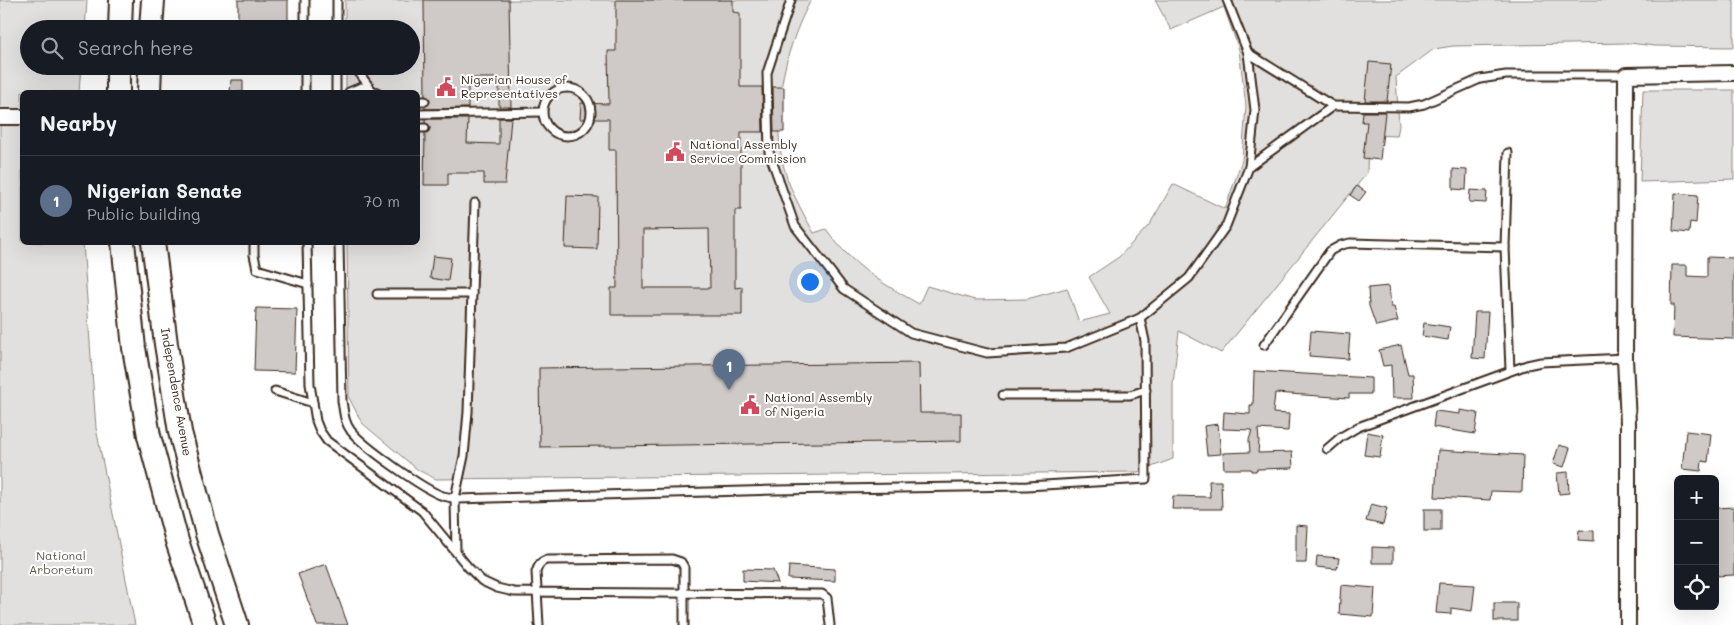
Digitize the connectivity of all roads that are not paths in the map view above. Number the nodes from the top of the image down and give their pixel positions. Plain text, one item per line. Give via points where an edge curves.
1 (121, 0) edge
2 (154, 0) edge
3 (305, 0) edge
4 (337, 0) edge
5 (791, 0) edge
6 (1227, 0) edge
7 (120, 20) edge
8 (153, 20) edge
9 (305, 20) edge
10 (337, 20) edge
11 (1248, 53) junction
12 (1734, 74) edge
13 (118, 75) edge
14 (150, 75) edge
15 (305, 75) edge
16 (336, 75) edge
17 (361, 75) edge
18 (1626, 75) junction
19 (118, 90) edge
20 (149, 90) edge
21 (305, 90) edge
22 (336, 90) edge
23 (354, 90) edge
24 (371, 90) edge
25 (373, 90) edge
26 (1333, 106) junction
27 (542, 112) junction
28 (420, 114) edge
29 (0, 117) edge
30 (20, 117) edge
31 (1508, 152) dead end
32 (1249, 166) junction
33 (475, 203) dead end
34 (122, 245) edge
35 (153, 245) edge
36 (254, 245) edge
37 (308, 245) edge
38 (339, 245) edge
39 (1505, 247) junction
40 (308, 284) junction
41 (377, 294) dead end
42 (472, 294) junction
43 (1140, 318) junction
44 (1264, 345) dead end
45 (1625, 358) junction
46 (1510, 370) junction
47 (1146, 390) junction
48 (275, 391) dead end
49 (1002, 395) dead end
50 (313, 404) junction
51 (1327, 449) dead end
52 (455, 498) junction
53 (456, 551) junction
54 (537, 592) junction
55 (684, 593) junction
56 (205, 625) edge
57 (237, 625) edge
58 (539, 625) edge
59 (684, 625) edge
60 (830, 625) edge
61 (1628, 625) edge

1 - 7 main road
2 - 8 main road
3 - 9 lane
4 - 10 lane
5 - 43 lane via 767,73 769,152 795,226 844,289 911,333 987,353 1066,348
6 - 11 lane
11 - 26 lane
11 - 32 lane via 1255,110
12 - 18 street
13 - 19 main road
14 - 20 main road
15 - 21 lane
16 - 22 lane
17 - 25 lane
18 - 26 lane via 1506,75 1480,79 1424,104 1409,107
18 - 45 street
23 - 24 lane via 361,87
26 - 32 lane
27 - 27 lane via 548,128 570,137 585,129 591,114 587,98 567,88 552,92
27 - 28 lane
29 - 30 street
31 - 39 lane
32 - 43 lane via 1221,234 1189,278
33 - 42 lane
34 - 56 main road via 134,348 149,436 177,541
35 - 57 main road, Independence Avenue via 180,432 207,534
36 - 40 lane via 258,269
37 - 40 lane
38 - 52 lane via 345,420 363,443 424,486 442,496
39 - 44 lane via 1341,245 1330,252
39 - 46 lane
40 - 50 lane
41 - 42 lane
42 - 52 lane via 468,412 464,456
43 - 47 lane via 1146,342
45 - 46 lane via 1541,362
45 - 61 street
46 - 51 lane via 1358,427
47 - 49 lane via 1130,395
47 - 52 lane via 1146,479 1137,481
48 - 50 lane
50 - 53 lane via 316,421 327,441 422,510
52 - 53 lane
53 - 54 lane via 482,581 514,592
54 - 55 lane
54 - 55 lane via 538,566 546,560 672,559 684,567
54 - 58 lane
55 - 59 lane
55 - 60 lane via 822,594 827,598

